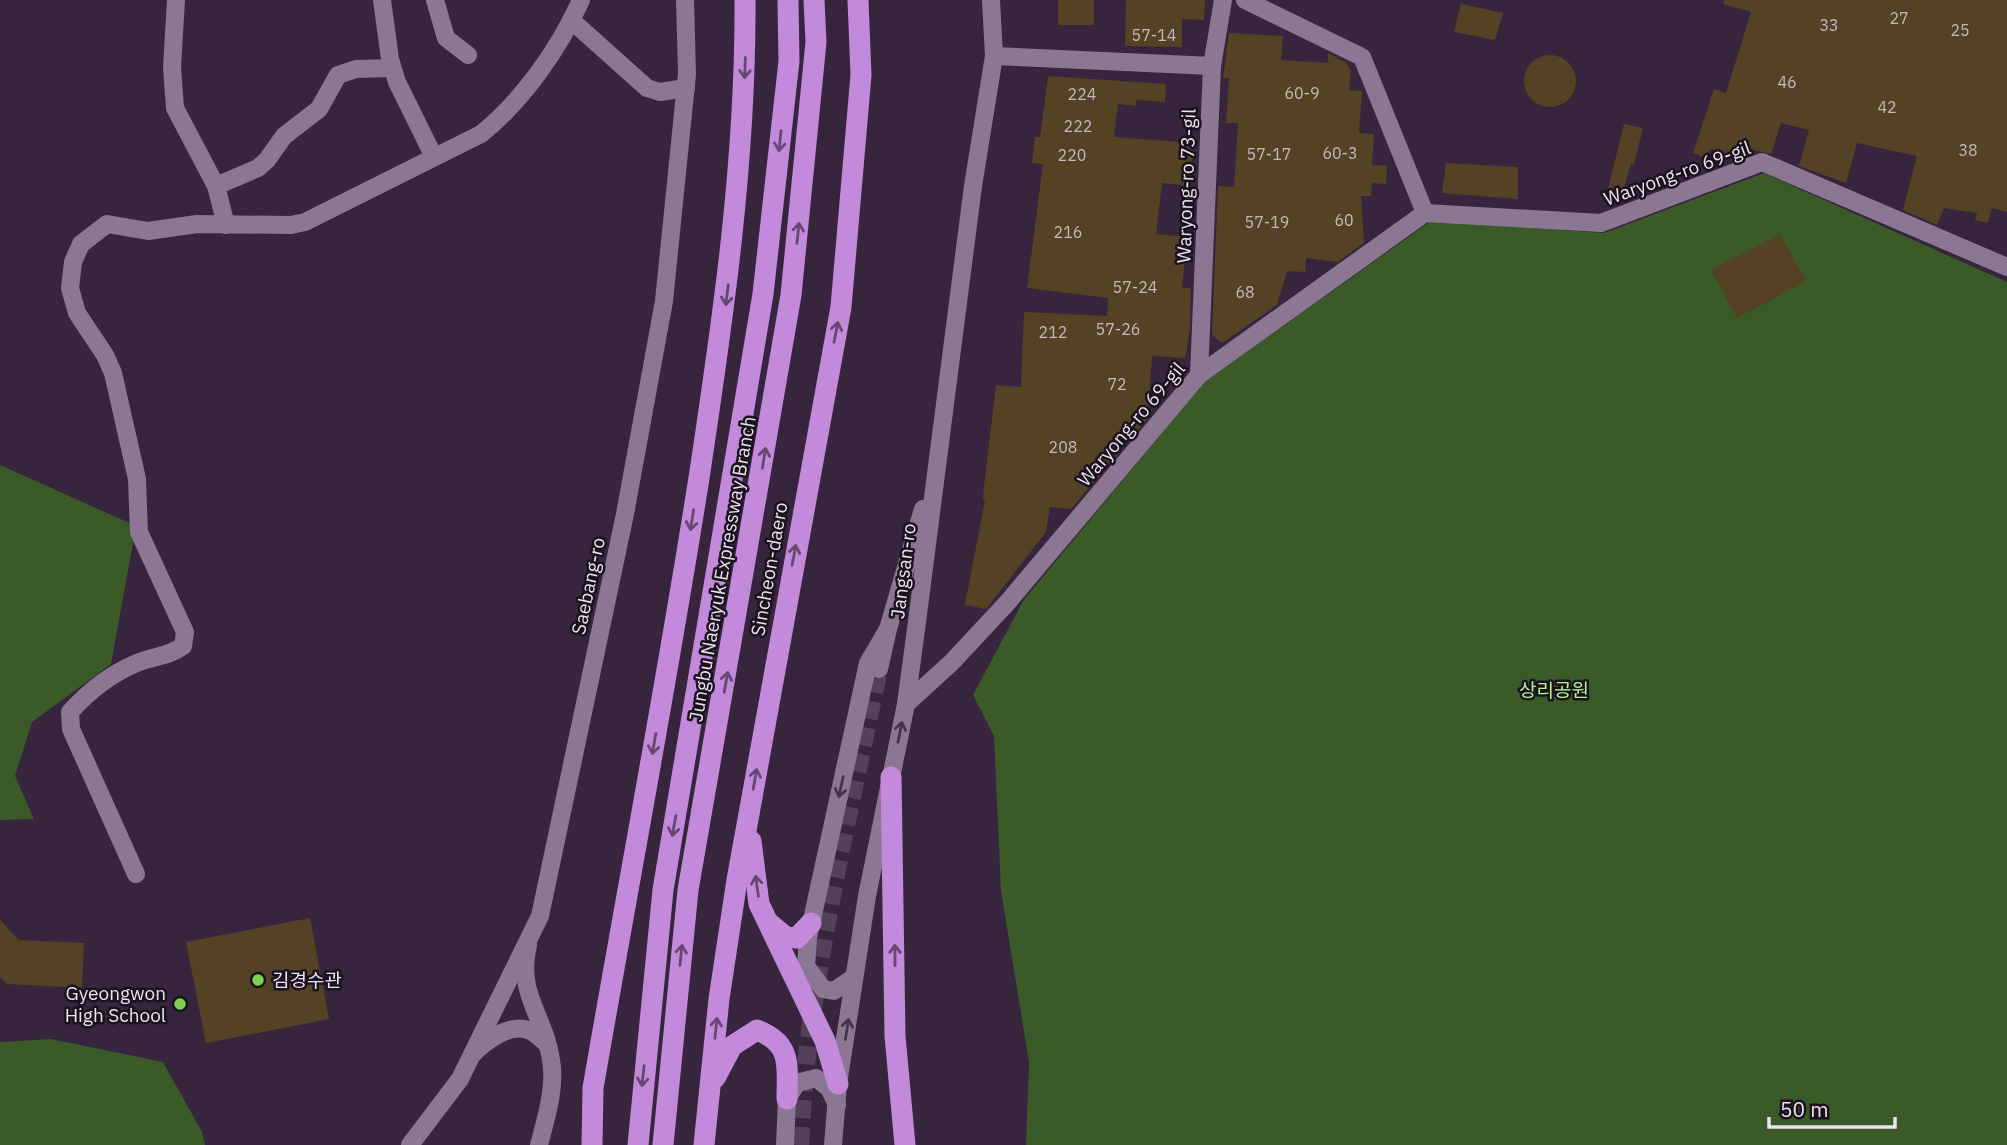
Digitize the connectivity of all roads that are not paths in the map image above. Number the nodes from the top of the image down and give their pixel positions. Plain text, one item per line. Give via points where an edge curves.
1 (176, 0) edge
2 (382, 0) edge
3 (435, 0) edge
4 (581, 0) edge
5 (685, 0) edge
6 (745, 0) edge
7 (788, 0) edge
8 (814, 0) edge
9 (858, 0) edge
10 (991, 0) edge
11 (1223, 0) edge
12 (1245, 0) edge
13 (571, 20) junction
14 (468, 55) dead end
15 (994, 56) junction
16 (1212, 66) junction
17 (393, 68) junction
18 (686, 88) junction
19 (433, 157) junction
20 (216, 186) junction
21 (1425, 213) junction
22 (226, 225) junction
23 (2007, 267) edge
24 (1199, 375) junction
25 (938, 459) junction
26 (888, 629) junction
27 (880, 669) tunnel mouth
28 (906, 704) junction
29 (891, 777) junction
30 (748, 816) junction
31 (136, 874) dead end
32 (768, 922) junction
33 (811, 923) junction
34 (531, 935) junction
35 (855, 977) junction
36 (547, 1044) junction
37 (471, 1056) junction
38 (593, 1088) junction
39 (709, 1090) junction
40 (837, 1094) junction
41 (787, 1099) junction
42 (410, 1145) edge
43 (538, 1145) edge
44 (584, 1145) edge
45 (592, 1145) edge
46 (638, 1145) edge
47 (663, 1145) edge
48 (704, 1145) edge
49 (785, 1145) edge
50 (834, 1145) edge
51 (905, 1145) edge

1 - 20 street via 175,108
2 - 17 street
3 - 14 street via 446,38
4 - 13 street
5 - 18 street, Saebang-ro
6 -> 38 highway via 745,71 727,293 681,593
7 -> 46 highway, Jungbu Naeryuk Expressway Branch via 789,61 763,294 663,890
47 -> 8 highway, Jungbu Naeryuk Expressway Branch via 688,890 791,295 816,42
30 -> 9 highway, Sincheon-daero via 841,307 860,75
10 - 15 street, Jangsan-ro
11 - 16 street, Waryong-ro 73-gil
12 - 21 street via 1362,57
13 - 18 street via 647,88 660,92
13 - 19 street via 554,51 497,121
15 - 16 street
15 - 25 street, Jangsan-ro
16 - 24 street, Waryong-ro 73-gil
17 - 19 street
17 - 20 street via 356,69 338,75 319,109 284,136 267,160
18 - 34 street, Saebang-ro via 657,341 540,916
19 - 22 street via 304,222
20 - 22 street
21 - 23 street, Waryong-ro 69-gil via 1601,223 1762,162
21 - 24 street, Waryong-ro 69-gil
22 - 31 street via 148,231 107,224 81,244 73,262 71,288 77,313 113,373 131,445 139,532 185,632 183,646 171,655 111,675 70,712 71,729
24 - 28 street, Waryong-ro 69-gil via 1007,603
25 - 26 street
25 - 28 street, Jangsan-ro
26 - 27 street
26 -> 33 street via 868,663
29 -> 28 street, Jangsan-ro
29 - 35 street, Jangsan-ro
51 -> 29 highway via 895,1036
32 -> 30 highway via 759,904
39 -> 30 highway, Sincheon-daero
32 - 33 highway via 786,937 797,938
32 - 40 highway via 824,1041
33 - 35 street via 806,966 823,989 834,991
34 - 36 street via 524,973
34 - 37 street, Saebang-ro
40 -> 35 street, Jangsan-ro
36 - 37 street via 528,1030 515,1030 498,1035
36 - 43 street via 551,1085
37 - 42 street, Saebang-ro via 460,1079
38 - 44 highway
38 - 45 highway
39 - 41 highway via 732,1046 757,1030 772,1036 787,1056
39 - 48 highway, Sincheon-daero
40 - 41 street via 816,1078 797,1083
40 - 50 street, Jangsan-ro
41 - 49 street

